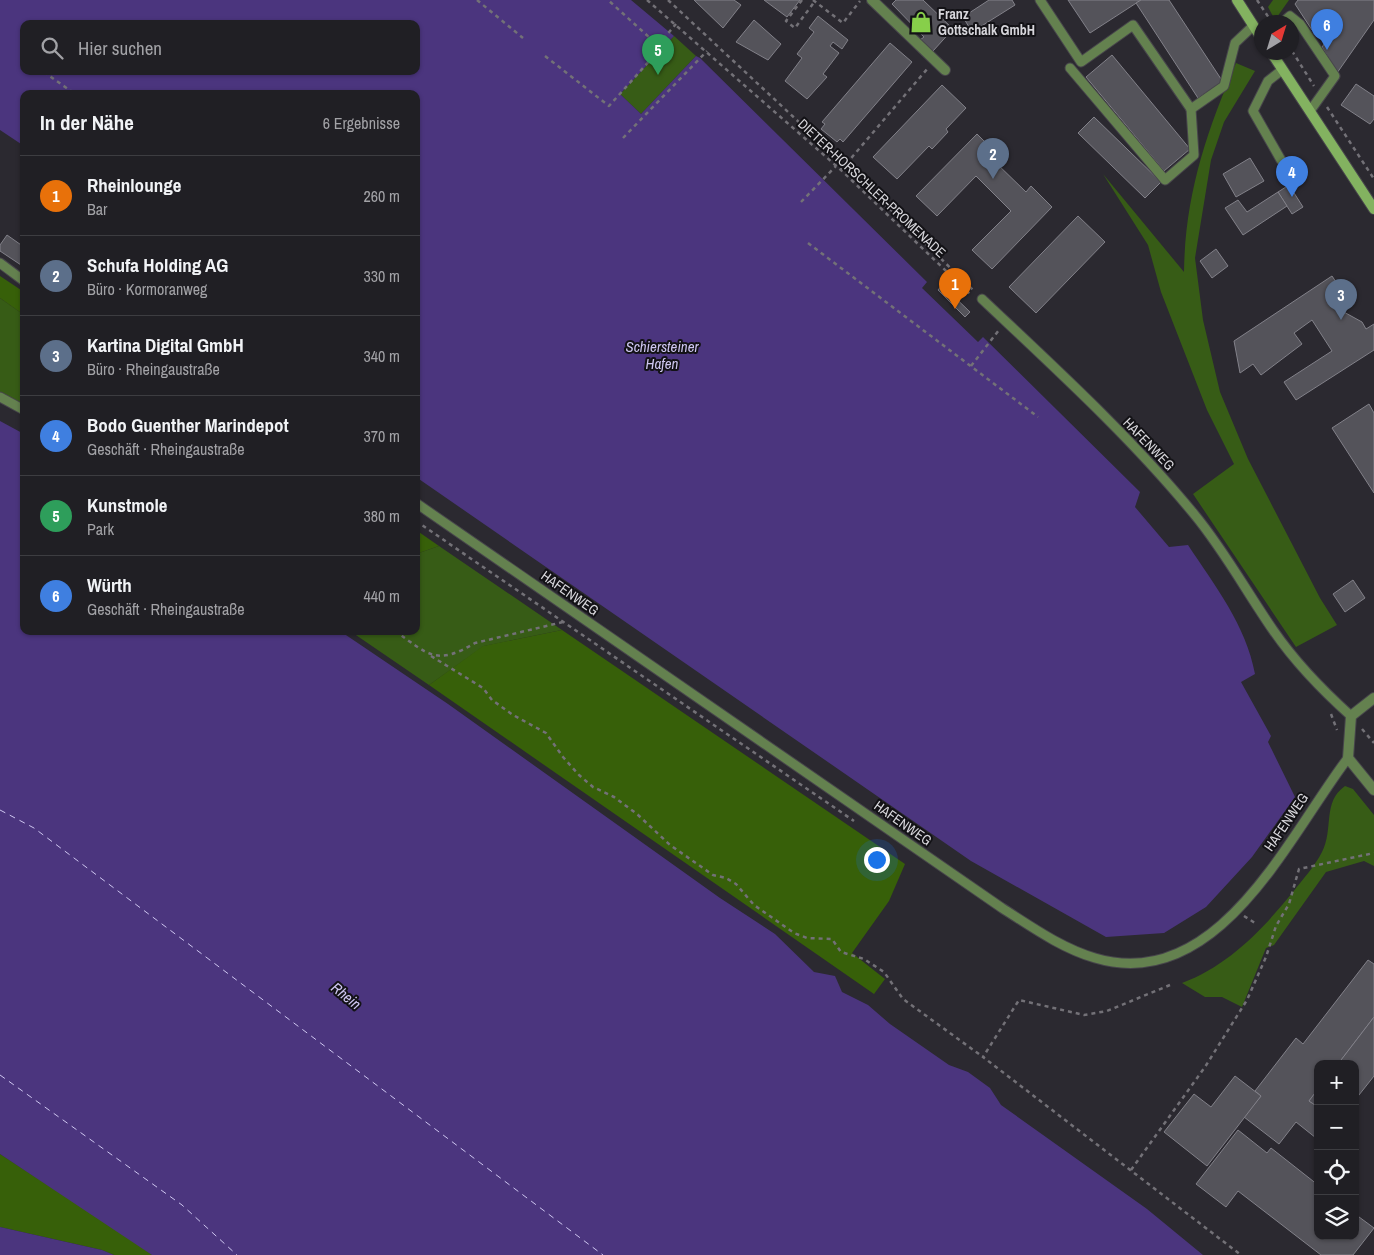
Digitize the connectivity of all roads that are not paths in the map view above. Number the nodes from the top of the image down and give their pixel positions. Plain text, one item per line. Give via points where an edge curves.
1 (872, 0) edge
2 (1040, 0) edge
3 (1237, 0) edge
4 (1299, 23) edge
5 (1253, 26) joint
6 (1275, 60) edge
7 (1070, 68) dead end
8 (945, 70) dead end
9 (1282, 70) junction
10 (1191, 109) junction
11 (1310, 111) junction
12 (1282, 160) dead end
13 (1374, 209) edge
14 (0, 263) edge
15 (20, 278) edge
16 (982, 299) road end
17 (0, 397) edge
18 (20, 408) edge
19 (420, 506) edge
20 (1374, 698) edge
21 (1351, 716) junction
22 (1348, 758) junction
23 (1374, 790) edge

1 - 8 street
2 - 10 lane via 1081,62 1133,25
3 - 5 main road
4 - 11 lane via 1335,76
5 - 10 lane via 1235,43 1224,86
6 - 9 main road
7 - 10 lane via 1166,180 1194,155
9 - 11 main road
9 - 12 lane via 1268,81 1253,111
11 - 13 main road
14 - 15 lane
16 - 21 lane, HAFENWEG via 1164,479 1210,533 1277,636 1322,690
17 - 18 lane
19 - 22 lane, HAFENWEG via 1002,908 1066,947 1097,959 1134,964 1170,957 1217,930 1272,869
20 - 21 street
21 - 22 street
22 - 23 street

